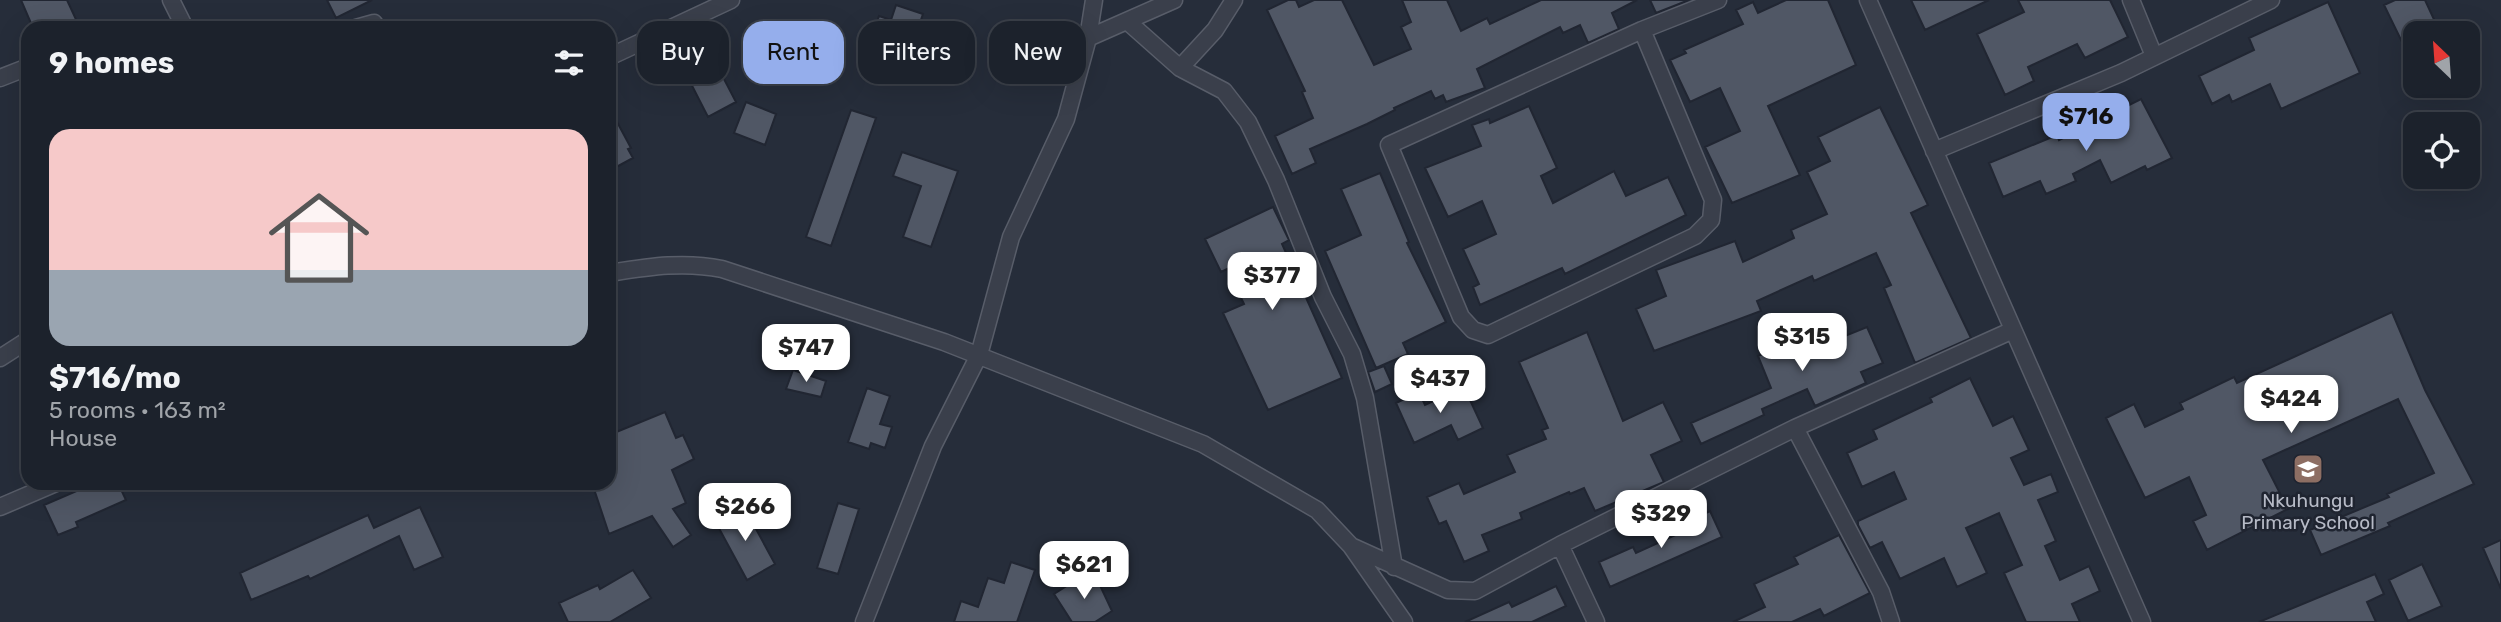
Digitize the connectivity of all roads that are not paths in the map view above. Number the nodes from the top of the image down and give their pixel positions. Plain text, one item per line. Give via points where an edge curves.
1 (171, 0) edge
2 (731, 0) edge
3 (1094, 0) edge
4 (1174, 0) edge
5 (1234, 0) edge
6 (1718, 0) edge
7 (1868, 0) edge
8 (2131, 0) edge
9 (2271, 0) edge
10 (182, 21) edge
11 (1127, 21) junction
12 (1642, 30) junction
13 (1088, 38) junction
14 (616, 54) edge
15 (2154, 56) junction
16 (1180, 68) junction
17 (21, 69) edge
18 (0, 78) edge
19 (1934, 151) junction
20 (616, 272) edge
21 (2013, 330) junction
22 (21, 344) edge
23 (979, 355) junction
24 (0, 358) edge
25 (1795, 428) junction
26 (40, 490) edge
27 (0, 508) edge
28 (1560, 545) junction
29 (1351, 546) junction
30 (1394, 567) junction
31 (864, 622) edge
32 (1404, 622) edge
33 (1596, 622) edge
34 (1891, 622) edge
35 (2143, 622) edge

1 - 10 street
2 - 14 street
3 - 13 street
4 - 11 street
5 - 16 street via 1215,30
6 - 12 street
7 - 19 street
8 - 15 street
9 - 15 street
11 - 13 street
11 - 16 street
12 - 12 street via 1713,201 1711,219 1695,236 1488,335 1473,330 1461,317 1389,145
13 - 23 street via 1066,119 1011,237
15 - 19 street
16 - 30 street via 1224,91 1248,122 1352,354 1365,398
17 - 18 street
19 - 21 street
20 - 23 street via 667,264 722,269
21 - 25 street
21 - 35 street
22 - 24 street
23 - 29 street via 1203,444 1317,510
23 - 31 street via 933,446
25 - 28 street
25 - 34 street via 1881,592
26 - 27 street
28 - 30 street via 1475,591 1448,590
28 - 33 street
29 - 30 street
29 - 32 street

